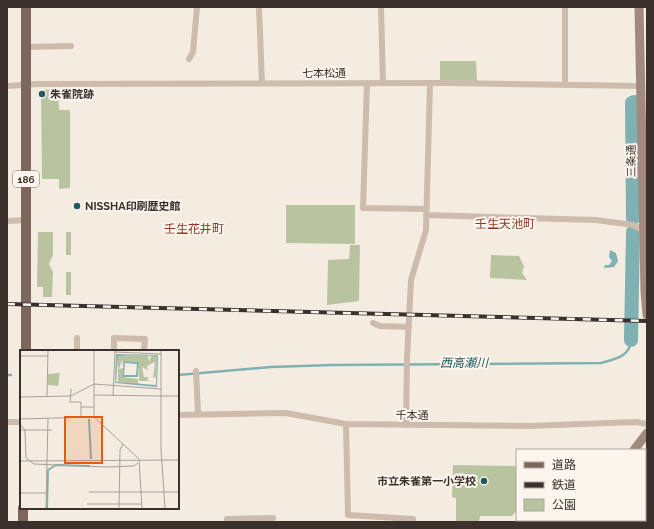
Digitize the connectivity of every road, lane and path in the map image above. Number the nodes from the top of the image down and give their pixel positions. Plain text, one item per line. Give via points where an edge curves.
1 (26, 7) edge
2 (196, 7) edge
3 (259, 7) edge
4 (381, 7) edge
5 (564, 7) edge
6 (639, 7) edge
7 (71, 46) dead end
8 (26, 47) junction
9 (189, 58) dead end
10 (262, 83) junction
11 (367, 83) junction
12 (383, 83) junction
13 (430, 83) junction
14 (566, 84) junction
15 (26, 85) junction
16 (7, 86) edge
17 (641, 86) junction
18 (645, 132) edge
19 (426, 212) junction
20 (26, 220) junction
21 (7, 221) edge
22 (646, 232) edge
23 (647, 312) edge
24 (647, 315) edge
25 (373, 323) dead end
26 (409, 327) junction
27 (77, 338) dead end
28 (26, 350) edge
29 (77, 350) edge
30 (114, 350) edge
31 (144, 350) edge
32 (196, 371) dead end
33 (198, 413) junction
34 (179, 414) edge
35 (7, 422) edge
36 (20, 422) edge
37 (346, 424) junction
38 (647, 424) edge
39 (406, 425) junction
40 (647, 432) edge
41 (635, 449) edge
42 (23, 509) edge
43 (273, 518) dead end
44 (23, 522) edge
45 (227, 522) edge
46 (413, 522) edge

1 - 8 main road, 186
2 - 9 street via 193,52
3 - 10 street
4 - 12 street
5 - 14 street
6 - 17 main road, 三条通
7 - 8 street
8 - 15 main road, 186
10 - 11 street, 七本松通
10 - 15 street, 七本松通
11 - 12 street, 七本松通
11 - 19 street via 363,208
12 - 13 street, 七本松通
13 - 14 street, 七本松通
13 - 19 street
14 - 17 street, 七本松通
15 - 16 street, 七本松通
15 - 20 main road, 186
17 - 18 main road, 三条通
18 - 22 main road, 三条通
19 - 22 street via 596,220 633,225
19 - 26 street via 424,238 411,280
20 - 21 street
20 - 28 main road, 186
22 - 23 main road, 三条通
23 - 24 main road, 三条通
25 - 26 street via 380,326
26 - 39 street
27 - 29 street
30 - 31 street via 114,338 145,339
32 - 33 street
33 - 34 street, 千本通
33 - 37 street, 千本通 via 286,413
35 - 36 street
37 - 39 street, 千本通
37 - 46 street via 348,515 413,519
38 - 39 street, 千本通 via 636,422 528,426
40 - 41 main road
42 - 44 main road
43 - 45 street via 227,519

